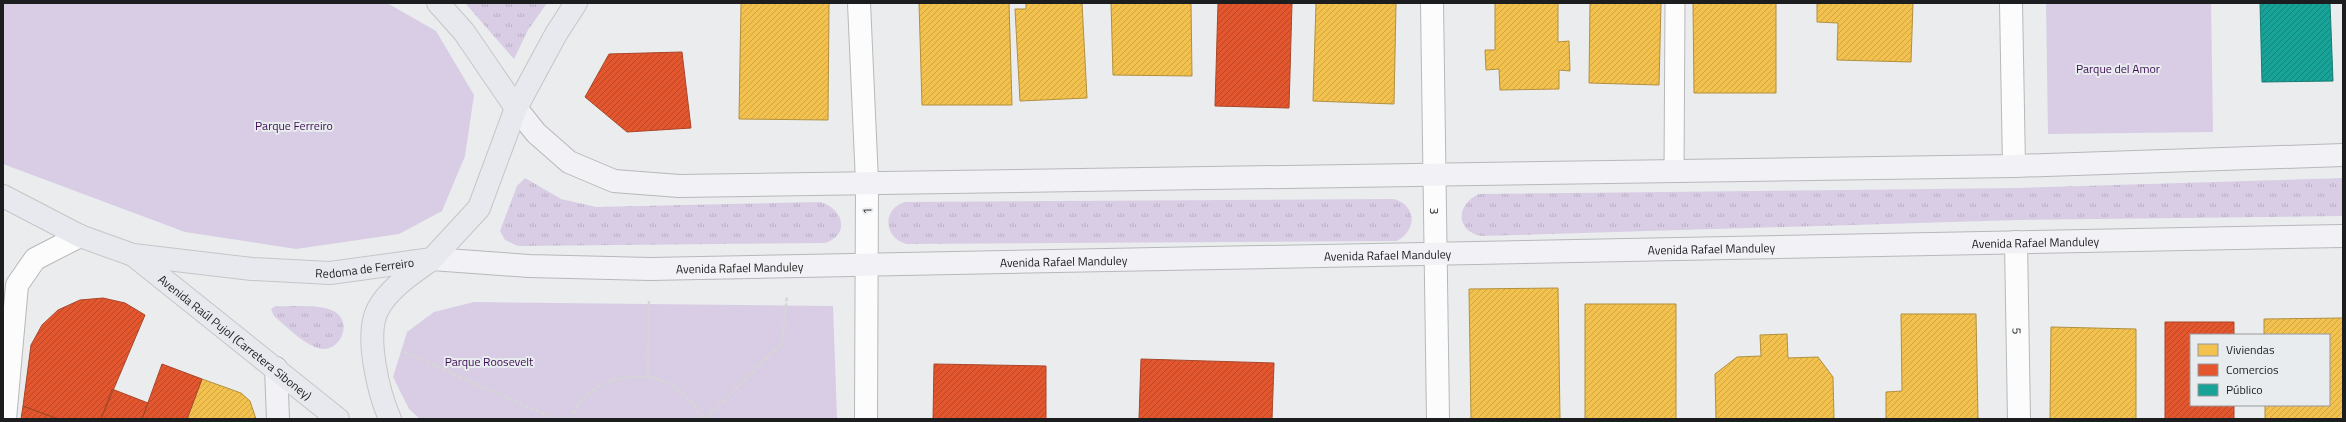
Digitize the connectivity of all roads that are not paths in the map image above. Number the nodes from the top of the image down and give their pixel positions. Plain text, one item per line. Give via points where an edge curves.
1 (438, 3) edge
2 (576, 3) edge
3 (859, 3) edge
4 (1432, 3) edge
5 (1675, 3) edge
6 (2011, 3) edge
7 (516, 108) junction
8 (2343, 155) edge
9 (2014, 166) junction
10 (1674, 172) junction
11 (1435, 175) junction
12 (867, 182) junction
13 (3, 196) edge
14 (80, 236) junction
15 (2343, 236) edge
16 (2016, 242) junction
17 (1437, 254) junction
18 (133, 255) junction
19 (432, 259) junction
20 (868, 265) junction
21 (276, 368) junction
22 (5, 419) edge
23 (278, 419) edge
24 (338, 419) edge
25 (390, 419) edge
26 (866, 419) edge
27 (1438, 419) edge
28 (2019, 419) edge

1 - 7 main road via 464,32
2 - 7 main road
3 - 12 street, 1
4 - 11 street, 3
5 - 10 lane
6 - 9 street
7 - 12 main road via 536,133 569,162 614,181 679,186
7 - 19 main road via 479,208
8 - 9 main road
9 - 10 main road
10 - 11 main road
11 - 12 main road
11 - 17 street, 3
12 - 20 street, 1
13 - 14 main road, Redoma de Ferreiro
14 - 18 main road, Redoma de Ferreiro
14 - 22 street via 35,258 17,286
15 - 16 main road, Avenida Rafael Manduley
16 - 17 main road, Avenida Rafael Manduley
16 - 28 street, 5
17 - 20 main road, Avenida Rafael Manduley
17 - 27 street, 3
18 - 19 main road, Redoma de Ferreiro via 252,269 330,273
18 - 21 main road, Avenida Raúl Pujol (Carretera Siboney)
19 - 20 main road, Avenida Rafael Manduley via 529,266 650,269
19 - 25 main road via 399,283 377,310 372,338 377,383
20 - 26 street, 1
21 - 23 main road
21 - 24 main road, Avenida Raúl Pujol (Carretera Siboney)

